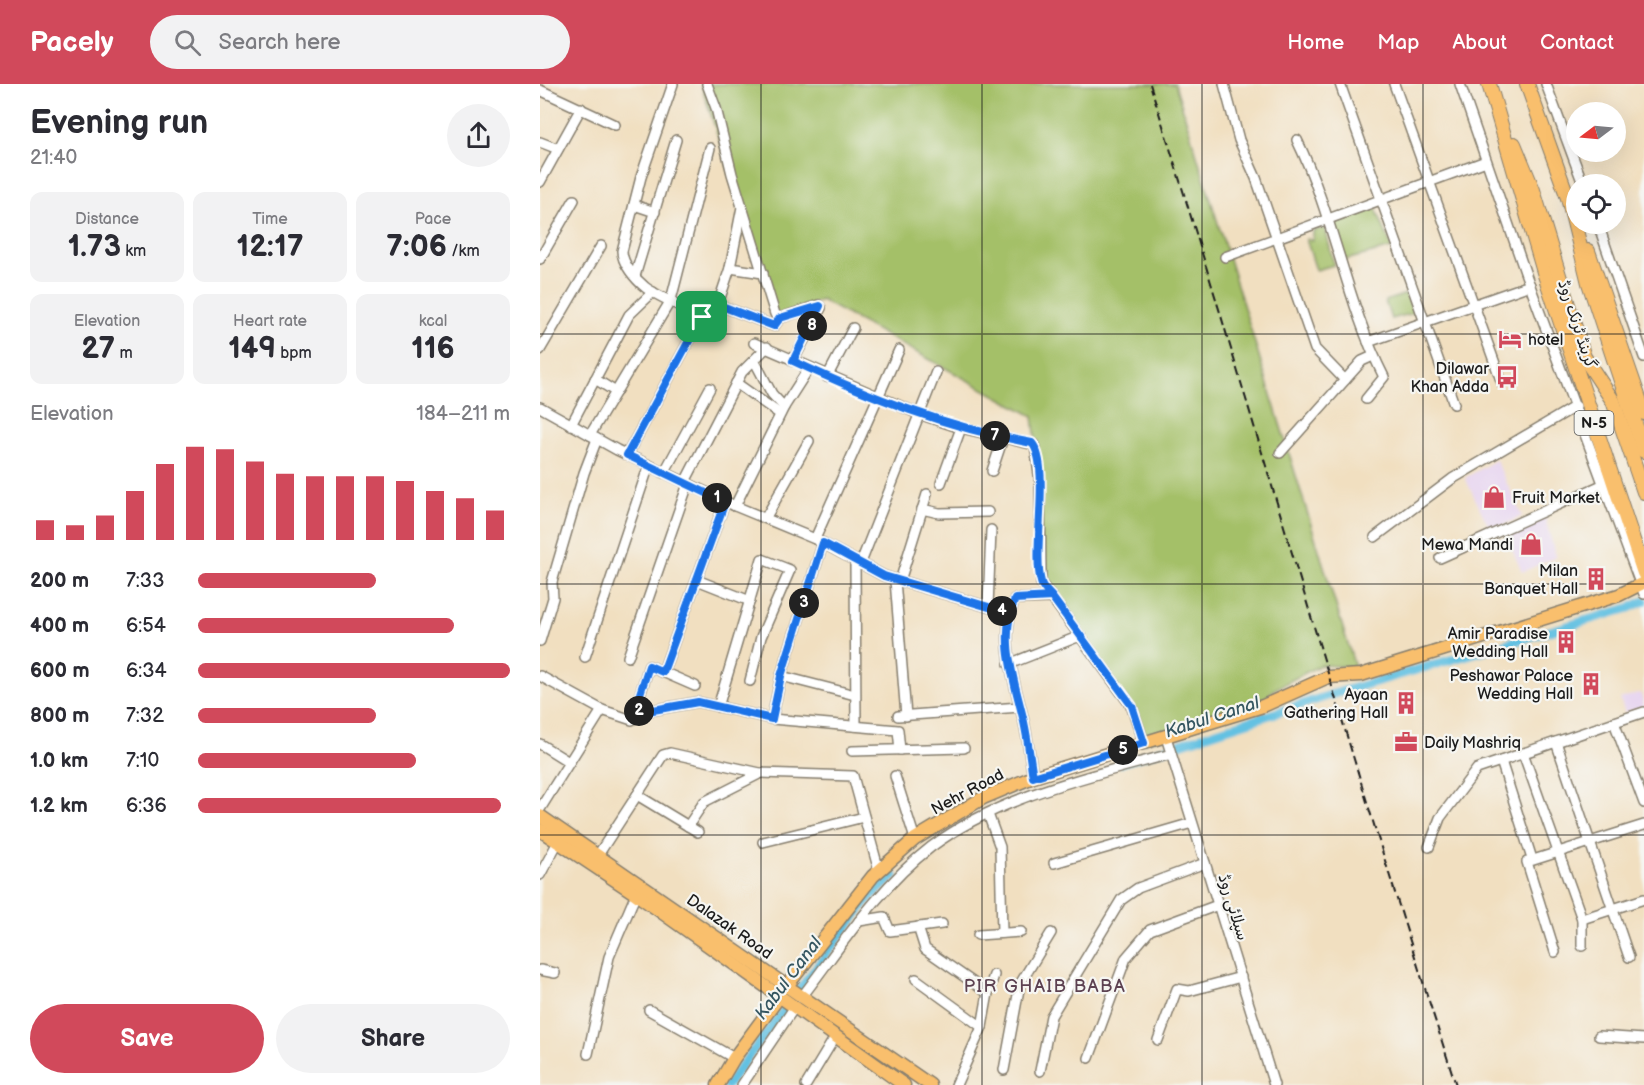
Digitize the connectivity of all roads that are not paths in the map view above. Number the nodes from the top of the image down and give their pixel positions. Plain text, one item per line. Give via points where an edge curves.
1 (673, 84) edge
2 (706, 84) edge
3 (1224, 84) edge
4 (1340, 84) edge
5 (1394, 84) edge
6 (1460, 84) edge
7 (1489, 84) edge
8 (1527, 84) edge
9 (1546, 84) edge
10 (540, 90) edge
11 (580, 108) junction
12 (1499, 111) junction
13 (615, 125) dead end
14 (676, 140) dead end
15 (1297, 140) dead end
16 (1566, 141) edge
17 (540, 142) edge
18 (1566, 144) edge
19 (710, 148) dead end
20 (558, 149) junction
21 (1552, 149) junction
22 (1486, 162) junction
23 (540, 182) edge
24 (1428, 182) junction
25 (1566, 192) edge
26 (574, 200) dead end
27 (1382, 202) junction
28 (634, 205) junction
29 (742, 207) junction
30 (655, 212) junction
31 (1328, 220) junction
32 (1576, 234) edge
33 (1581, 234) edge
34 (1601, 234) edge
35 (1275, 239) junction
36 (601, 246) dead end
37 (1225, 257) dead end
38 (540, 260) edge
39 (730, 268) junction
40 (763, 273) junction
41 (635, 276) junction
42 (1530, 285) junction
43 (653, 292) junction
44 (671, 300) junction
45 (1473, 303) junction
46 (719, 305) junction
47 (1556, 308) junction
48 (1540, 312) junction
49 (702, 317) junction
50 (780, 318) junction
51 (1423, 322) junction
52 (853, 328) dead end
53 (1368, 342) junction
54 (754, 344) dead end
55 (767, 347) junction
56 (540, 350) edge
57 (899, 350) dead end
58 (1373, 356) junction
59 (1644, 357) edge
60 (754, 360) junction
61 (793, 361) junction
62 (809, 368) junction
63 (936, 372) dead end
64 (827, 377) junction
65 (595, 379) junction
66 (1345, 380) junction
67 (736, 383) junction
68 (1502, 383) dead end
69 (710, 388) dead end
70 (616, 392) junction
71 (876, 398) junction
72 (1366, 399) dead end
73 (1454, 404) dead end
74 (1576, 406) junction
75 (540, 407) edge
76 (782, 411) junction
77 (1644, 413) edge
78 (919, 414) junction
79 (571, 425) junction
80 (961, 428) junction
81 (594, 437) junction
82 (1003, 438) junction
83 (809, 441) dead end
84 (1644, 451) edge
85 (1280, 453) dead end
86 (627, 455) junction
87 (649, 465) junction
88 (992, 471) dead end
89 (664, 473) junction
90 (687, 483) junction
91 (941, 483) dead end
92 (1604, 484) junction
93 (1644, 492) edge
94 (927, 494) dead end
95 (725, 502) junction
96 (735, 506) junction
97 (922, 509) junction
98 (988, 512) dead end
99 (766, 517) junction
100 (991, 530) dead end
101 (1375, 537) dead end
102 (819, 541) junction
103 (1440, 558) dead end
104 (857, 563) junction
105 (697, 580) junction
106 (898, 580) junction
107 (1643, 586) edge
108 (1052, 597) junction
109 (750, 601) junction
110 (988, 607) junction
111 (1009, 613) junction
112 (1080, 636) junction
113 (540, 641) edge
114 (585, 657) dead end
115 (628, 657) dead end
116 (1009, 664) junction
117 (663, 672) junction
118 (540, 676) edge
119 (781, 676) junction
120 (750, 681) dead end
121 (695, 686) dead end
122 (855, 695) junction
123 (718, 707) junction
124 (1020, 707) junction
125 (635, 709) junction
126 (602, 710) junction
127 (1644, 712) edge
128 (772, 719) junction
129 (1614, 722) junction
130 (856, 726) junction
131 (1166, 737) junction
132 (1556, 742) junction
133 (1144, 743) junction
134 (540, 744) edge
135 (964, 748) dead end
136 (900, 750) junction
137 (852, 751) dead end
138 (1523, 753) junction
139 (1171, 754) junction
140 (1501, 761) junction
141 (569, 762) junction
142 (761, 773) junction
143 (895, 776) dead end
144 (1033, 777) junction
145 (637, 795) junction
146 (1644, 803) edge
147 (540, 808) edge
148 (988, 814) junction
149 (540, 816) edge
150 (864, 817) junction
151 (1192, 822) junction
152 (1644, 825) edge
153 (688, 826) junction
154 (540, 830) edge
155 (698, 832) dead end
156 (915, 838) junction
157 (558, 842) junction
158 (1589, 842) junction
159 (763, 843) dead end
160 (1429, 847) dead end
161 (1557, 851) junction
162 (598, 855) junction
163 (1532, 859) junction
164 (1054, 863) dead end
165 (1205, 863) junction
166 (879, 871) junction
167 (540, 875) edge
168 (636, 894) junction
169 (1644, 899) edge
170 (1218, 905) junction
171 (1613, 909) junction
172 (1582, 919) junction
173 (859, 921) junction
174 (942, 924) dead end
175 (918, 927) junction
176 (1021, 932) dead end
177 (1002, 933) junction
178 (1051, 933) dead end
179 (978, 935) dead end
180 (1582, 946) dead end
181 (1555, 952) dead end
182 (1629, 957) dead end
183 (540, 970) edge
184 (555, 973) dead end
185 (994, 975) dead end
186 (1241, 977) junction
187 (916, 979) dead end
188 (988, 993) junction
189 (790, 998) junction
190 (649, 1010) dead end
191 (982, 1027) junction
192 (1599, 1036) dead end
193 (835, 1037) junction
194 (1644, 1039) edge
195 (1158, 1040) dead end
196 (588, 1054) dead end
197 (734, 1058) junction
198 (1089, 1058) dead end
199 (1004, 1070) dead end
200 (1040, 1071) dead end
201 (718, 1085) edge
202 (742, 1085) edge
203 (806, 1085) edge
204 (904, 1085) edge
205 (930, 1085) edge
206 (956, 1085) edge
207 (1274, 1085) edge

1 - 28 street
2 - 29 street
3 - 35 street via 1239,140
4 - 27 street
5 - 24 street
6 - 22 street
7 - 12 highway, گرینڈ ٹرنک روڈ / N-5
8 - 21 highway, گرینڈ ٹرنک روڈ / N-5
9 - 16 street
10 - 11 street
11 - 13 street
11 - 20 street
12 - 47 highway, گرینڈ ٹرنک روڈ / N-5
12 - 93 highway via 1533,190 1584,357 1610,394
14 - 30 street
15 - 31 street
17 - 20 street
18 - 21 street
19 - 44 street
20 - 23 street
21 - 25 highway, گرینڈ ٹرنک روڈ / N-5
22 - 24 street
22 - 42 street
24 - 27 street
24 - 45 street
26 - 38 street
27 - 31 street
27 - 51 street
28 - 30 street
28 - 41 street via 622,257
29 - 39 street
29 - 40 street
30 - 41 street
31 - 35 street
31 - 53 street
32 - 84 highway, گرینڈ ٹرنک روڈ / N-5 via 1588,283
33 - 77 highway
34 - 59 street
35 - 37 street
35 - 66 street via 1315,349
36 - 56 street
39 - 40 street
39 - 46 street
40 - 50 street via 775,314
41 - 43 street
42 - 45 street
42 - 48 street
43 - 44 street
43 - 65 street via 629,315
44 - 49 street
44 - 70 street
45 - 51 street
45 - 68 street
46 - 49 street via 713,319
46 - 50 street via 774,326
47 - 48 street
47 - 107 highway, گرینڈ ٹرنک روڈ / N-5
48 - 74 street
49 - 86 street
50 - 61 street via 819,305 821,308
51 - 53 street
51 - 73 street
52 - 64 street
53 - 58 street
54 - 55 street
55 - 60 street
55 - 61 street
57 - 71 street
58 - 66 street via 1362,361
58 - 72 street via 1384,377
60 - 67 street
60 - 76 street
61 - 62 street
62 - 64 street
62 - 76 street
63 - 78 street
64 - 71 street
65 - 70 street
65 - 79 street
66 - 85 street
67 - 76 street
67 - 90 street
69 - 89 street
70 - 81 street
71 - 78 street
71 - 102 street
74 - 92 street
74 - 101 street via 1452,479
75 - 79 street
76 - 96 street
78 - 80 street
78 - 104 street
79 - 81 street
80 - 82 street
80 - 91 street
81 - 86 street
81 - 113 street via 552,582 553,598
82 - 88 street
82 - 108 street via 1032,443 1037,452 1041,584
83 - 99 street
86 - 87 street
87 - 89 street
87 - 114 street
89 - 90 street
90 - 95 street
90 - 115 street
92 - 103 street
92 - 107 street
94 - 97 street
95 - 96 street
95 - 105 street
96 - 99 street
97 - 98 street via 939,513
97 - 106 street
99 - 102 street
100 - 110 street
102 - 104 street
102 - 119 street
104 - 106 street
104 - 122 street
105 - 109 street
105 - 117 street
106 - 110 street
106 - 124 street via 902,716
107 - 131 main road, Nehr Road via 1361,675 1328,677 1263,706
108 - 111 street via 1015,599
108 - 112 street
109 - 120 street via 762,559 790,570 761,637
109 - 123 street
110 - 111 street
111 - 116 street
112 - 116 street
112 - 133 street via 1132,706
116 - 124 street
117 - 121 street
117 - 125 street via 649,666
118 - 126 street
119 - 122 street
119 - 128 street
122 - 130 street
123 - 125 street via 698,702 642,712
123 - 128 street
124 - 144 street
125 - 126 street via 632,720
126 - 141 street
127 - 129 street
128 - 130 street
129 - 132 street
129 - 146 street
130 - 136 street via 898,730
131 - 133 main road, Nehr Road
131 - 139 street, سپلائی روڈ
132 - 138 street
132 - 158 street
133 - 144 main road, Nehr Road
134 - 141 street
135 - 136 street
136 - 137 street
138 - 140 street
138 - 161 street
139 - 148 street via 1032,795
139 - 151 street, سپلائی روڈ
140 - 160 street via 1477,769 1440,818
140 - 163 street
141 - 147 street
142 - 145 street via 670,753 663,755
142 - 150 street via 853,776
142 - 153 street via 704,802
143 - 156 street
144 - 156 main road, Nehr Road via 984,798
145 - 153 street
145 - 162 street
148 - 173 street via 931,847 876,898
148 - 177 street via 1000,847
149 - 162 main road, Dalazak Road
150 - 159 street
150 - 166 street
151 - 164 street
151 - 165 street, سپلائی روڈ
152 - 158 street
153 - 155 street
154 - 157 main road, Dalazak Road
156 - 166 main road, Nehr Road
157 - 167 street
157 - 168 main road, Dalazak Road
158 - 161 street
158 - 171 street
161 - 163 street
161 - 172 street
162 - 189 main road, Dalazak Road
163 - 181 street via 1527,862
165 - 170 street, سپلائی روڈ
165 - 200 street via 1138,888 1121,900 1051,1016
166 - 189 main road, Nehr Road
168 - 189 main road, Dalazak Road
168 - 196 street via 609,957
169 - 171 street
170 - 186 street, سپلائی روڈ
170 - 198 street via 1150,930 1126,958
171 - 172 street
171 - 182 street
172 - 180 street
173 - 175 street via 884,917 890,931
173 - 189 street
174 - 175 street
175 - 188 street via 926,949
176 - 177 street
177 - 179 street
178 - 199 street via 1020,984
183 - 184 street
185 - 188 street
186 - 195 street via 1189,991 1177,989
186 - 207 street, سپلائی روڈ
187 - 191 street
188 - 191 street
189 - 193 main road, Dalazak Road
189 - 197 main road, Nehr Road
189 - 202 street
189 - 205 main road, Dalazak Road
190 - 197 street
191 - 206 street
192 - 194 street
193 - 203 street
193 - 204 main road, Dalazak Road
197 - 201 main road, Nehr Road

